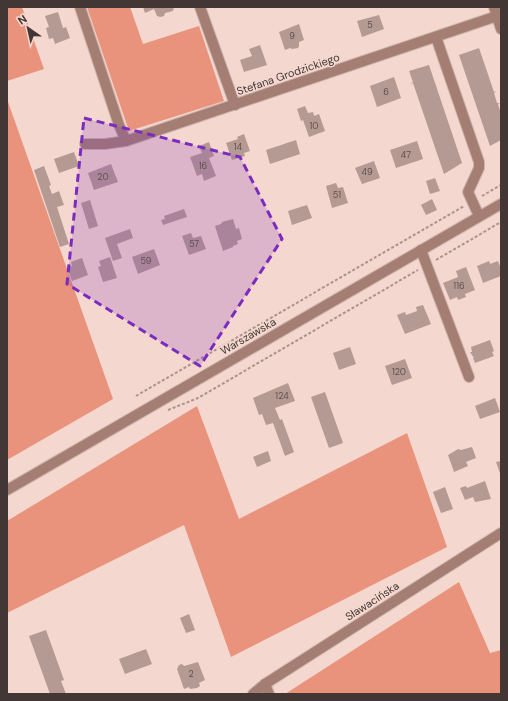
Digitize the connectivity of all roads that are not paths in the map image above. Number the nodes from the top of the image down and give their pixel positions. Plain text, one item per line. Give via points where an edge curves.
1 (80, 7) edge
2 (200, 7) edge
3 (495, 11) edge
4 (501, 29) edge
5 (436, 37) junction
6 (235, 105) junction
7 (126, 141) junction
8 (85, 144) dead end
9 (501, 204) edge
10 (478, 216) junction
11 (421, 250) junction
12 (469, 377) dead end
13 (7, 490) edge
14 (501, 533) edge
15 (265, 684) junction
16 (253, 694) edge
17 (269, 694) edge

1 - 7 street
2 - 6 street
3 - 4 street
3 - 5 street, Stefana Grodzickiego
5 - 6 street, Stefana Grodzickiego
5 - 10 street via 479,162 479,168 468,192
6 - 7 street, Stefana Grodzickiego
7 - 8 street, Stefana Grodzickiego
9 - 10 street, Warszawska
10 - 11 street, Warszawska
11 - 12 street
11 - 13 street, Warszawska
14 - 15 street, Sławacińska
15 - 16 street, Sławacińska
15 - 17 street

